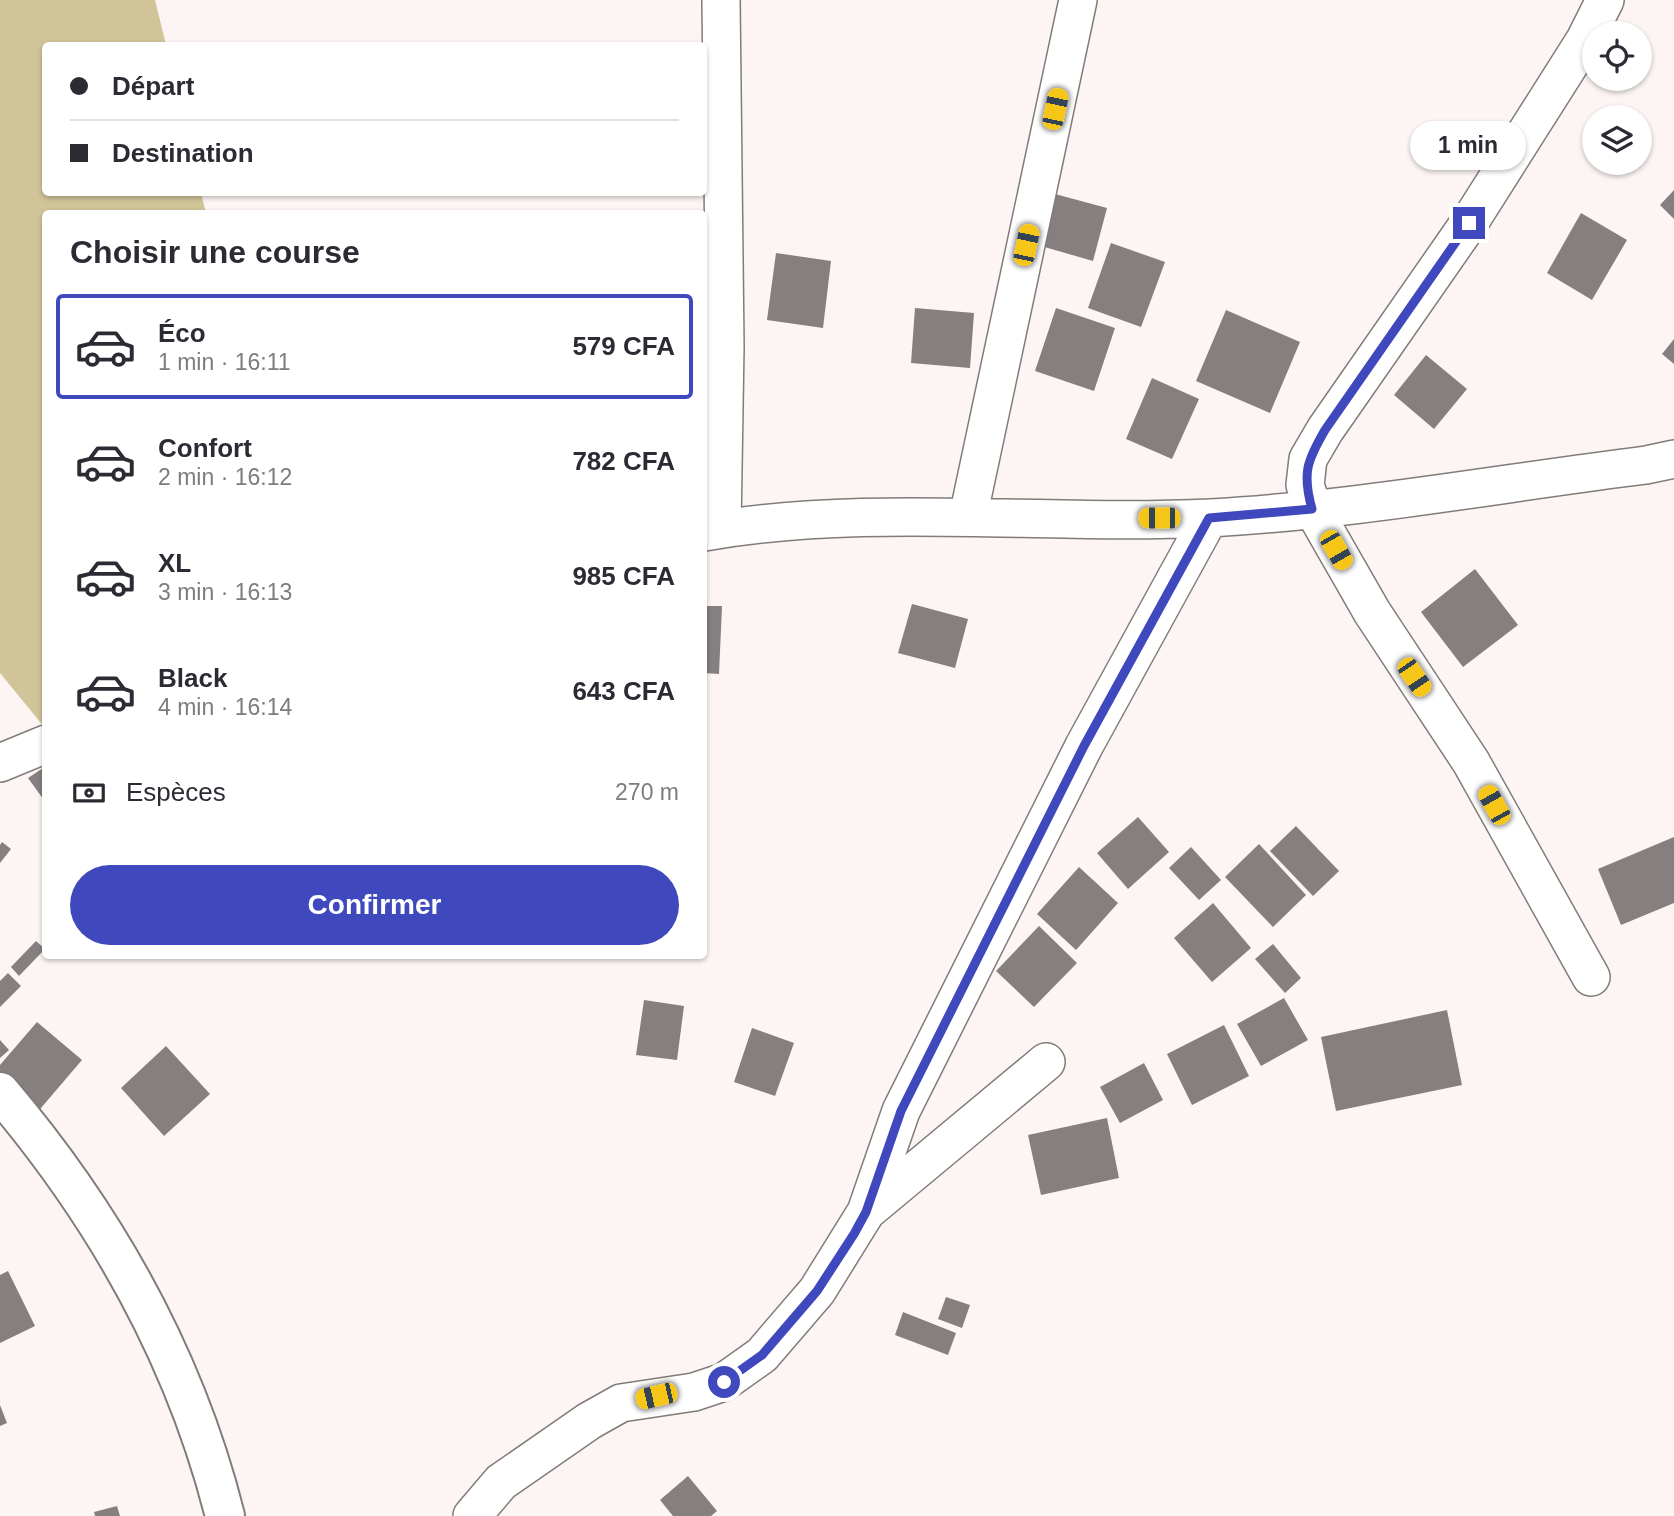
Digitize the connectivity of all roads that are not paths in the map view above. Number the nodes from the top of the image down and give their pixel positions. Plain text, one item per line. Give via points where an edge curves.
1 (721, 0) edge
2 (1078, 0) edge
3 (1605, 0) edge
4 (1674, 458) edge
5 (1312, 509) junction
6 (968, 517) junction
7 (1209, 518) junction
8 (713, 531) edge
9 (42, 746) edge
10 (0, 762) edge
11 (1591, 976) dead end
12 (1046, 1062) dead end
13 (0, 1092) edge
14 (866, 1212) junction
15 (225, 1516) edge
16 (472, 1516) edge

1 - 8 street via 725,346
2 - 6 street
3 - 5 street via 1585,40 1469,223 1308,459 1305,485
4 - 5 street
5 - 7 street
5 - 11 street via 1372,612 1471,762
6 - 7 street
6 - 8 street
7 - 14 street via 1084,746 901,1111
9 - 10 street
12 - 14 street
13 - 15 street via 82,1202 137,1286 186,1389
14 - 16 street via 817,1291 762,1355 724,1382 694,1392 621,1404 589,1421 501,1482

